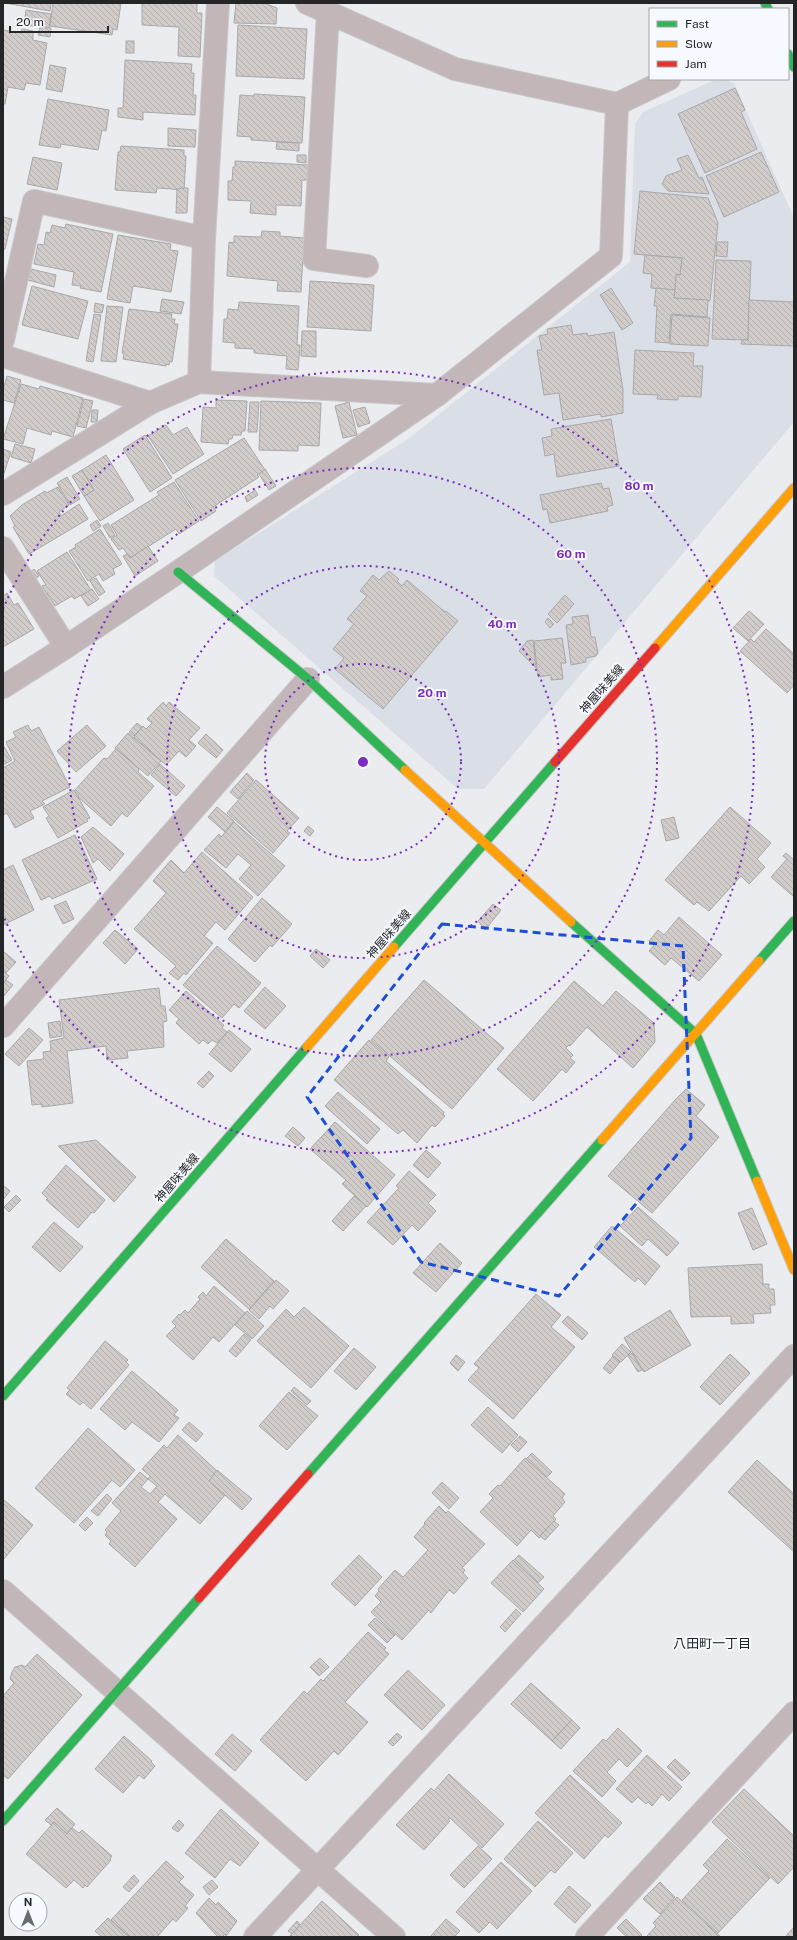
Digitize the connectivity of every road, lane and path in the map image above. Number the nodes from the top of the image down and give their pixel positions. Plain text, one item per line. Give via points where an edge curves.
1 (218, 3) edge
2 (307, 3) edge
3 (328, 13) junction
4 (789, 56) edge
5 (794, 67) edge
6 (667, 80) edge
7 (617, 104) junction
8 (204, 238) junction
9 (367, 266) dead end
10 (3, 340) edge
11 (3, 356) edge
12 (199, 382) junction
13 (437, 395) junction
14 (150, 403) junction
15 (794, 488) edge
16 (3, 494) edge
17 (3, 548) edge
18 (178, 572) junction
19 (66, 647) junction
20 (308, 679) junction
21 (3, 687) edge
22 (484, 843) junction
23 (794, 921) edge
24 (3, 1026) edge
25 (696, 1034) junction
26 (794, 1270) edge
27 (794, 1356) edge
28 (3, 1396) edge
29 (3, 1591) edge
30 (116, 1690) junction
31 (794, 1713) edge
32 (3, 1821) edge
33 (317, 1869) junction
34 (255, 1937) edge
35 (394, 1937) edge
36 (587, 1937) edge

1 - 8 street
2 - 3 street
3 - 7 street via 455,68
3 - 9 street via 314,259
4 - 5 street
6 - 7 street
7 - 13 street via 611,256
8 - 10 street via 34,202
8 - 12 street
11 - 14 street
12 - 13 street
12 - 14 street
13 - 18 street
14 - 16 street
15 - 22 street, 神屋味美線
17 - 19 street
18 - 19 street
18 - 20 street
19 - 21 street
20 - 22 street
20 - 24 street
22 - 25 street
22 - 28 street, 神屋味美線
23 - 25 street
25 - 26 street
25 - 30 street
27 - 33 street
29 - 30 street
30 - 32 street
30 - 33 street
31 - 36 street
33 - 34 street
33 - 35 street

